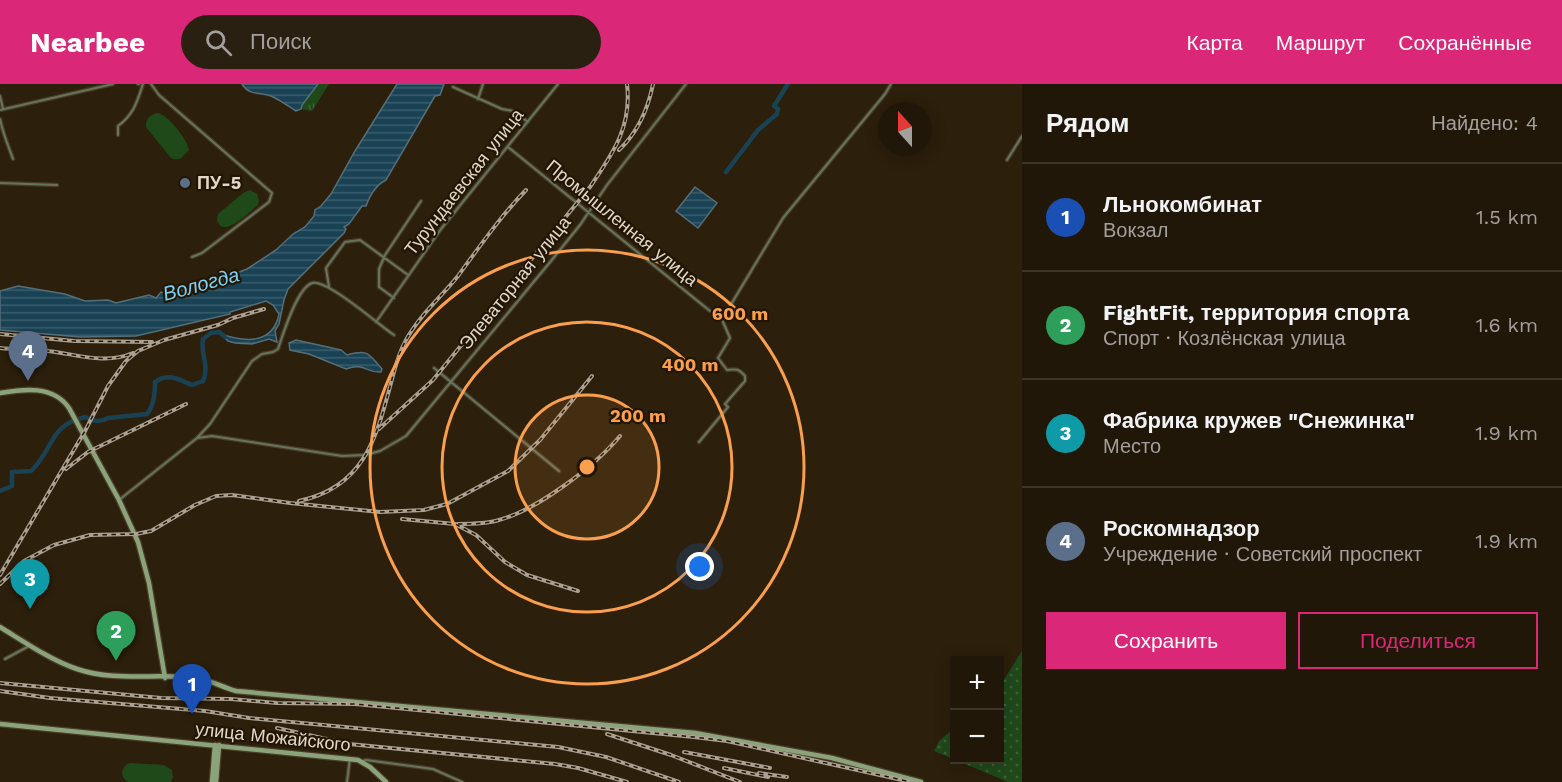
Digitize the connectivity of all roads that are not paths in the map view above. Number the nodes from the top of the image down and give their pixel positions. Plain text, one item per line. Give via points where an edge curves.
1 (113, 84) edge
2 (140, 84) edge
3 (151, 84) edge
4 (483, 84) edge
5 (558, 84) edge
6 (686, 84) edge
7 (891, 84) edge
8 (453, 87) dead end
9 (0, 96) edge
10 (478, 99) junction
11 (2, 110) edge
12 (0, 119) edge
13 (528, 122) junction
14 (117, 135) dead end
15 (1022, 136) edge
16 (508, 147) junction
17 (13, 159) dead end
18 (1007, 160) dead end
19 (0, 183) edge
20 (57, 185) dead end
21 (421, 201) dead end
22 (588, 213) junction
23 (192, 257) dead end
24 (384, 258) junction
25 (408, 275) junction
26 (329, 287) junction
27 (394, 298) junction
28 (720, 315) junction
29 (375, 322) junction
30 (394, 335) dead end
31 (434, 368) dead end
32 (451, 383) junction
33 (0, 393) edge
34 (197, 438) junction
35 (699, 442) dead end
36 (559, 471) dead end
37 (118, 500) junction
38 (0, 627) edge
39 (30, 645) junction
40 (5, 659) dead end
41 (164, 676) junction
42 (0, 724) edge
43 (218, 745) junction
44 (350, 759) junction
45 (363, 761) junction
46 (214, 782) edge
47 (347, 782) edge
48 (386, 782) edge
49 (462, 782) edge
50 (921, 782) edge

1 - 11 street
2 - 14 street via 136,106 118,126
3 - 23 street via 272,193 270,202
4 - 10 street
5 - 13 street, Турундаевская улица
6 - 22 street, Элеваторная улица
7 - 28 street via 783,218 727,311
8 - 10 street
9 - 11 street
10 - 13 street via 513,111
12 - 17 street
13 - 16 street, Турундаевская улица
15 - 18 street
16 - 22 street, Промышленная улица
16 - 25 street, Турундаевская улица
19 - 20 street
21 - 24 street
22 - 28 street, Промышленная улица
22 - 32 street, Элеваторная улица
24 - 25 street
24 - 26 street via 360,240 345,242 326,268
24 - 27 street via 379,287
25 - 27 street, Турундаевская улица
26 - 29 street
26 - 34 street via 316,282 308,285 278,349 252,362
27 - 29 street, Турундаевская улица
28 - 35 street via 730,338 718,358 727,370 740,370 745,381
29 - 30 street
31 - 32 street
32 - 34 street, Элеваторная улица via 406,436 369,454 333,455 212,436
32 - 36 street
33 - 37 street via 48,392 63,400
34 - 37 street
37 - 41 street via 144,558
38 - 39 street
39 - 40 street
39 - 41 street via 81,671
41 - 50 street via 198,678 236,691 728,738 841,760
42 - 43 street, улица Можайского
43 - 44 street, улица Можайского
43 - 46 street
44 - 45 street, улица Можайского
44 - 47 street
45 - 48 street
45 - 49 street via 433,769

